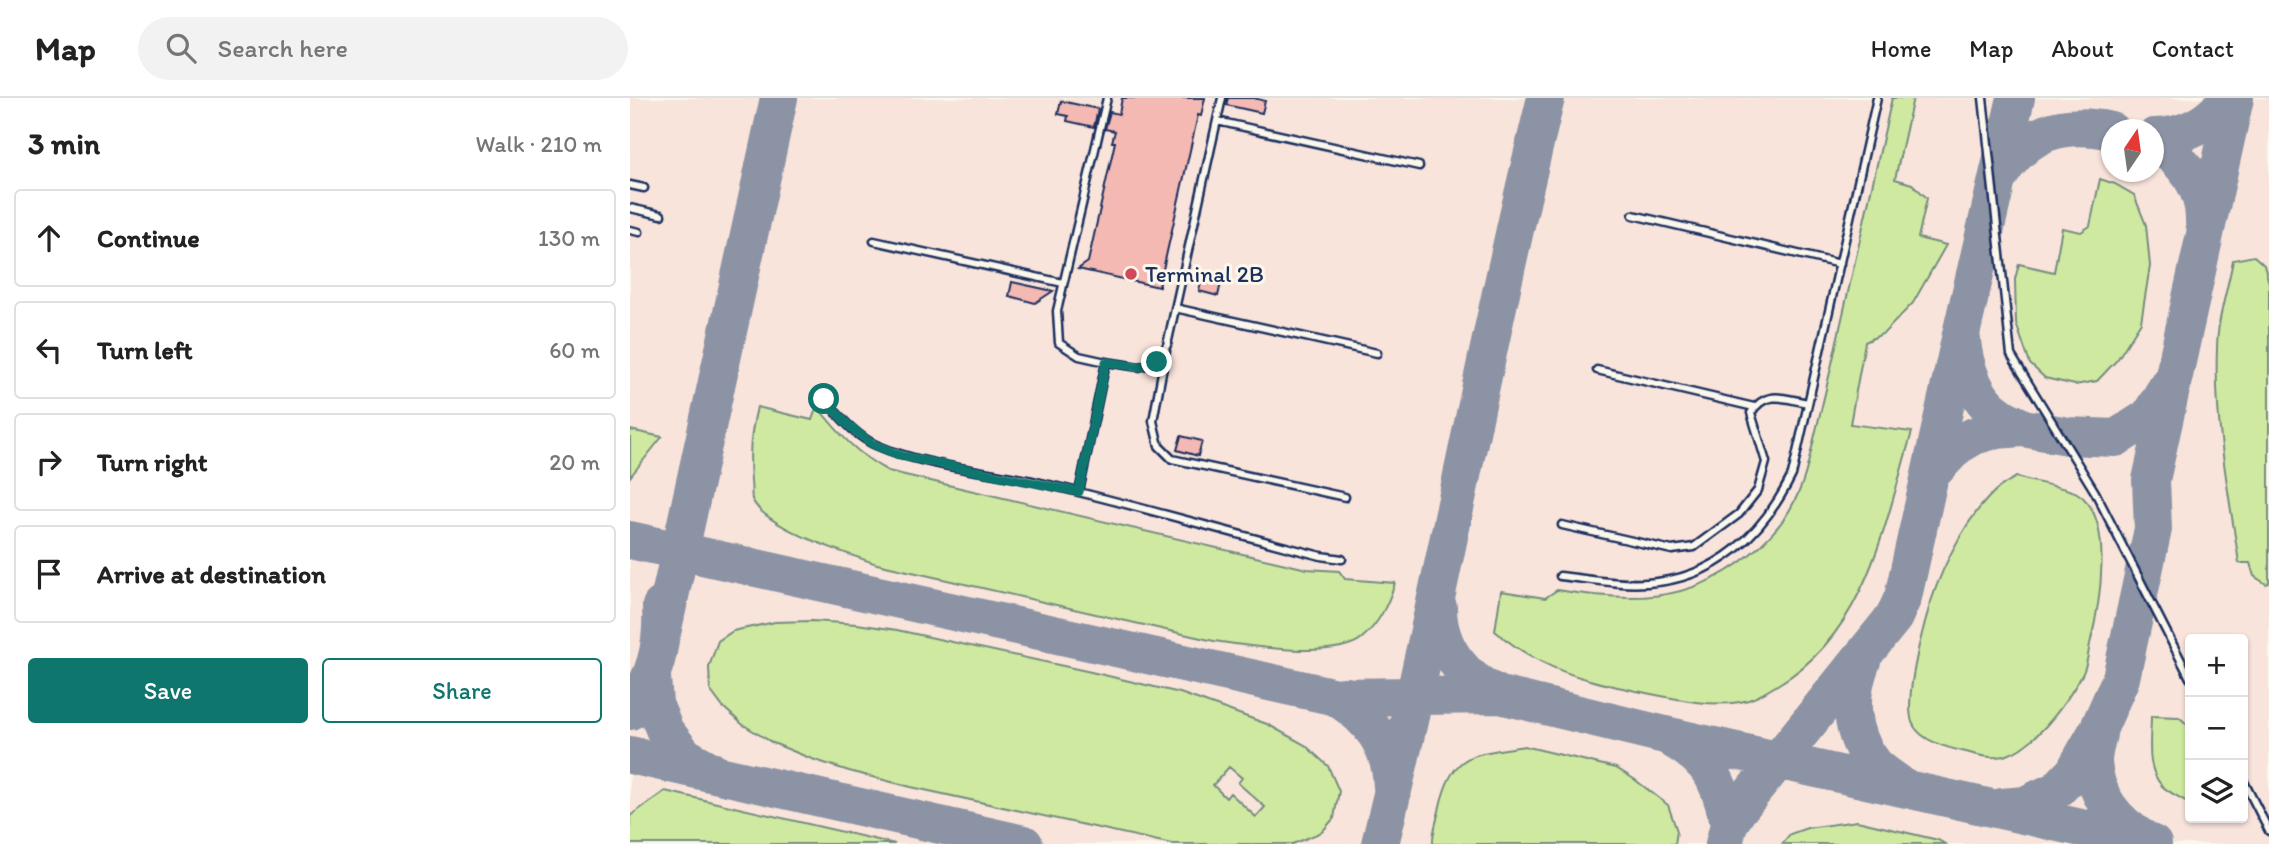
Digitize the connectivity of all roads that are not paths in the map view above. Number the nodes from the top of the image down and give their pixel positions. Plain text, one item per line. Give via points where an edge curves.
1 (1107, 98) edge
2 (1222, 98) edge
3 (1877, 98) edge
4 (1983, 98) edge
5 (1217, 121) junction
6 (1419, 166) dead end
7 (630, 185) edge
8 (644, 188) dead end
9 (630, 208) edge
10 (661, 215) dead end
11 (1633, 215) dead end
12 (630, 230) edge
13 (639, 232) dead end
14 (874, 241) dead end
15 (1840, 264) junction
16 (1063, 283) junction
17 (1175, 308) junction
18 (1167, 345) junction
19 (1377, 353) dead end
20 (1106, 362) junction
21 (1597, 370) dead end
22 (824, 399) dead end
23 (1808, 403) junction
24 (1754, 407) junction
25 (1079, 492) junction
26 (1345, 497) dead end
27 (1562, 525) dead end
28 (1342, 558) dead end
29 (1560, 576) dead end
30 (2185, 668) edge
31 (2248, 790) edge
32 (2269, 831) edge

1 - 16 lane
2 - 5 lane
3 - 15 lane
4 - 30 lane via 2011,355 2095,492
5 - 6 lane
5 - 17 lane
7 - 8 lane
9 - 10 lane
11 - 15 lane
12 - 13 lane
14 - 16 lane
15 - 23 lane
16 - 20 lane via 1057,311 1059,343 1079,356
17 - 18 lane
17 - 19 lane
18 - 20 lane via 1157,362 1148,365
18 - 26 lane via 1153,421 1159,446 1172,459
20 - 25 lane
21 - 24 lane
22 - 25 lane via 872,444 902,456
23 - 24 lane via 1771,396
23 - 29 lane via 1792,475 1778,503 1728,555 1667,582 1620,583
24 - 27 lane via 1751,413 1766,462 1758,490 1739,514 1694,547 1672,550
25 - 28 lane
31 - 32 lane

